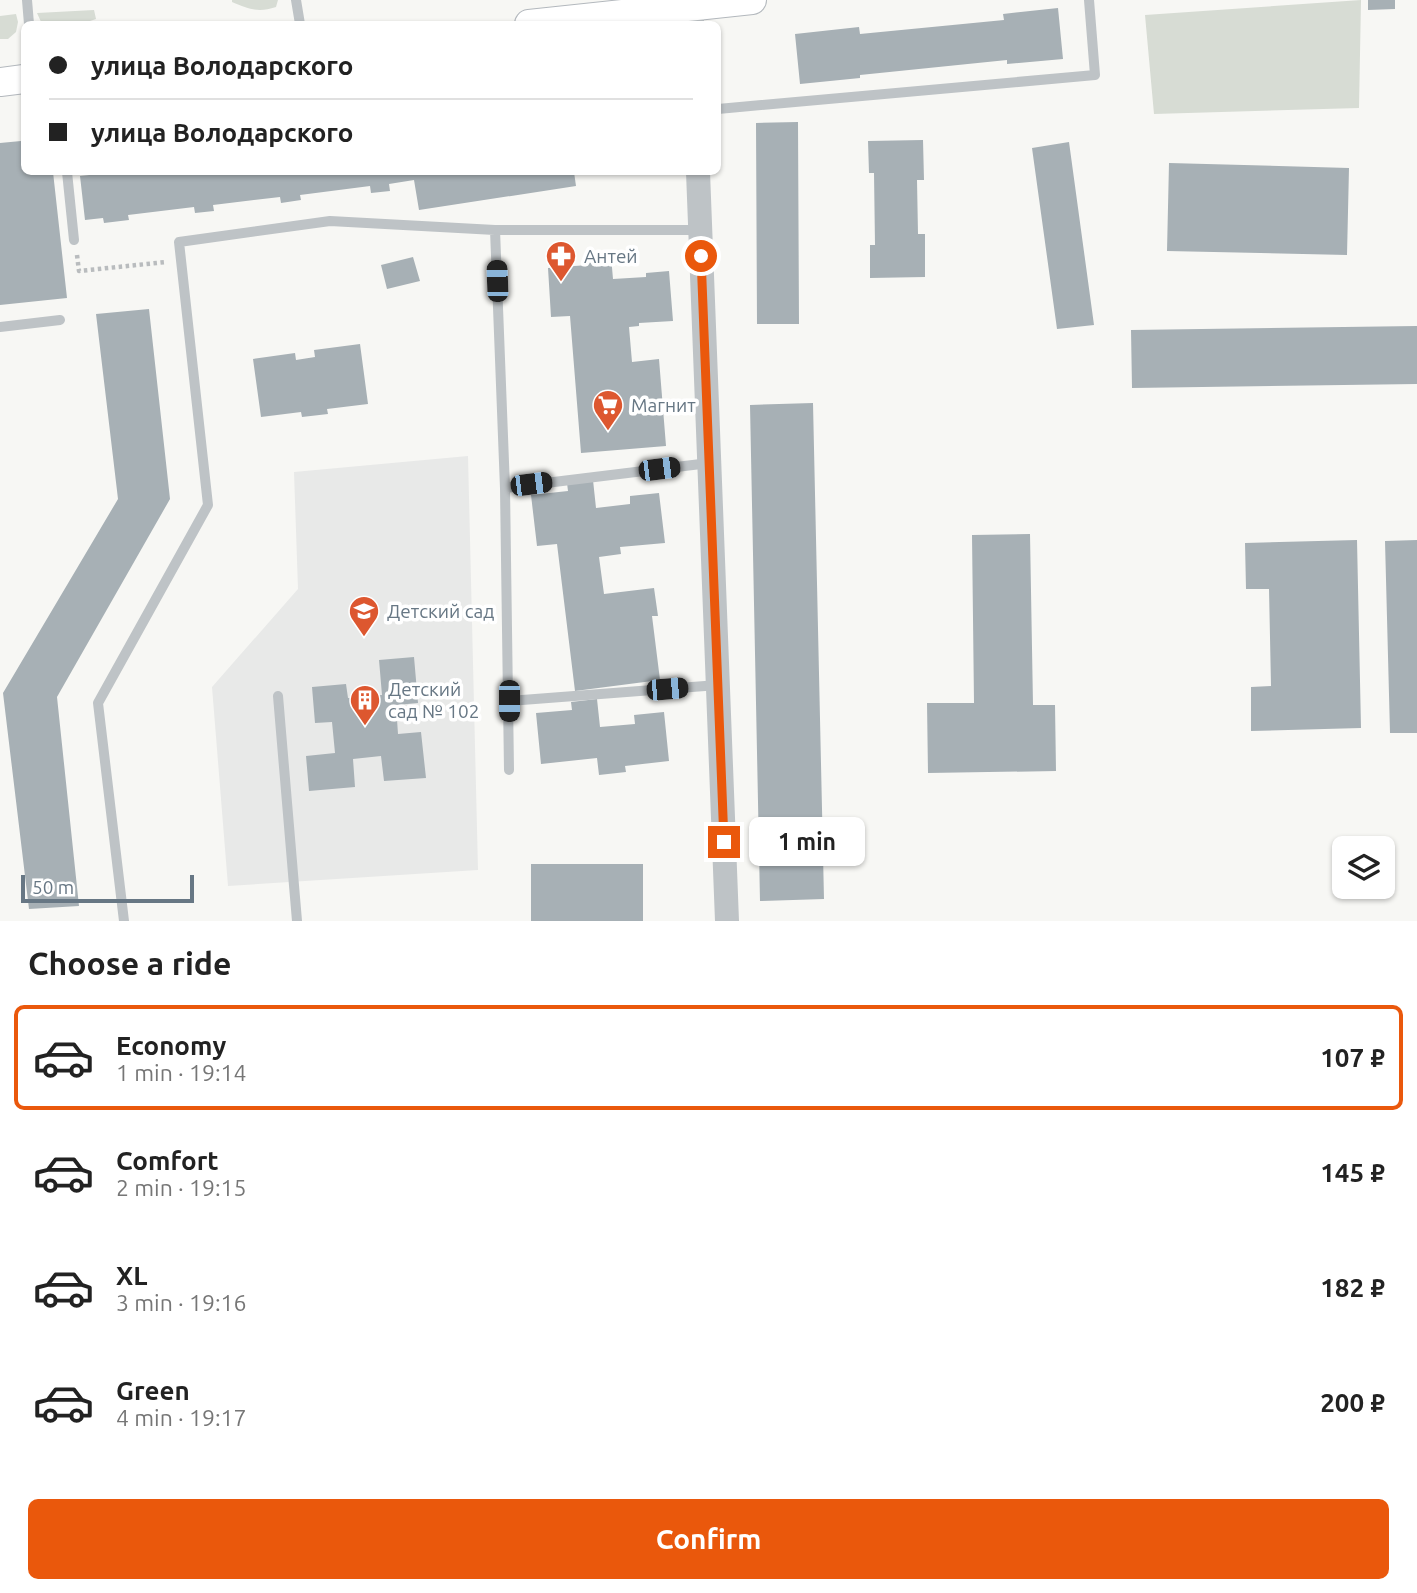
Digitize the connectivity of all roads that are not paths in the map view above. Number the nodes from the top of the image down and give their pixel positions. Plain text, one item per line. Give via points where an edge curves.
1 (27, 0) edge
2 (296, 0) edge
3 (752, 0) edge
4 (1089, 0) edge
5 (692, 10) edge
6 (29, 21) edge
7 (300, 21) edge
8 (564, 21) edge
9 (21, 79) edge
10 (0, 82) edge
11 (721, 109) edge
12 (66, 175) edge
13 (698, 175) edge
14 (495, 230) junction
15 (701, 230) junction
16 (74, 240) road end
17 (60, 320) dead end
18 (0, 327) edge
19 (709, 463) junction
20 (505, 488) junction
21 (718, 685) junction
22 (278, 696) dead end
23 (509, 701) junction
24 (509, 770) dead end
25 (124, 921) edge
26 (297, 921) edge
27 (727, 921) edge

1 - 6 lane
2 - 7 lane
3 - 5 main road
4 - 11 lane via 1095,75
5 - 8 main road
9 - 10 main road
12 - 16 lane
13 - 15 street
14 - 15 lane
14 - 20 lane
14 - 25 lane via 330,221 179,242 208,505 98,704
15 - 19 street
17 - 18 lane
19 - 20 lane
19 - 21 street
20 - 23 lane
21 - 23 lane
21 - 27 street
22 - 26 lane
23 - 24 lane

